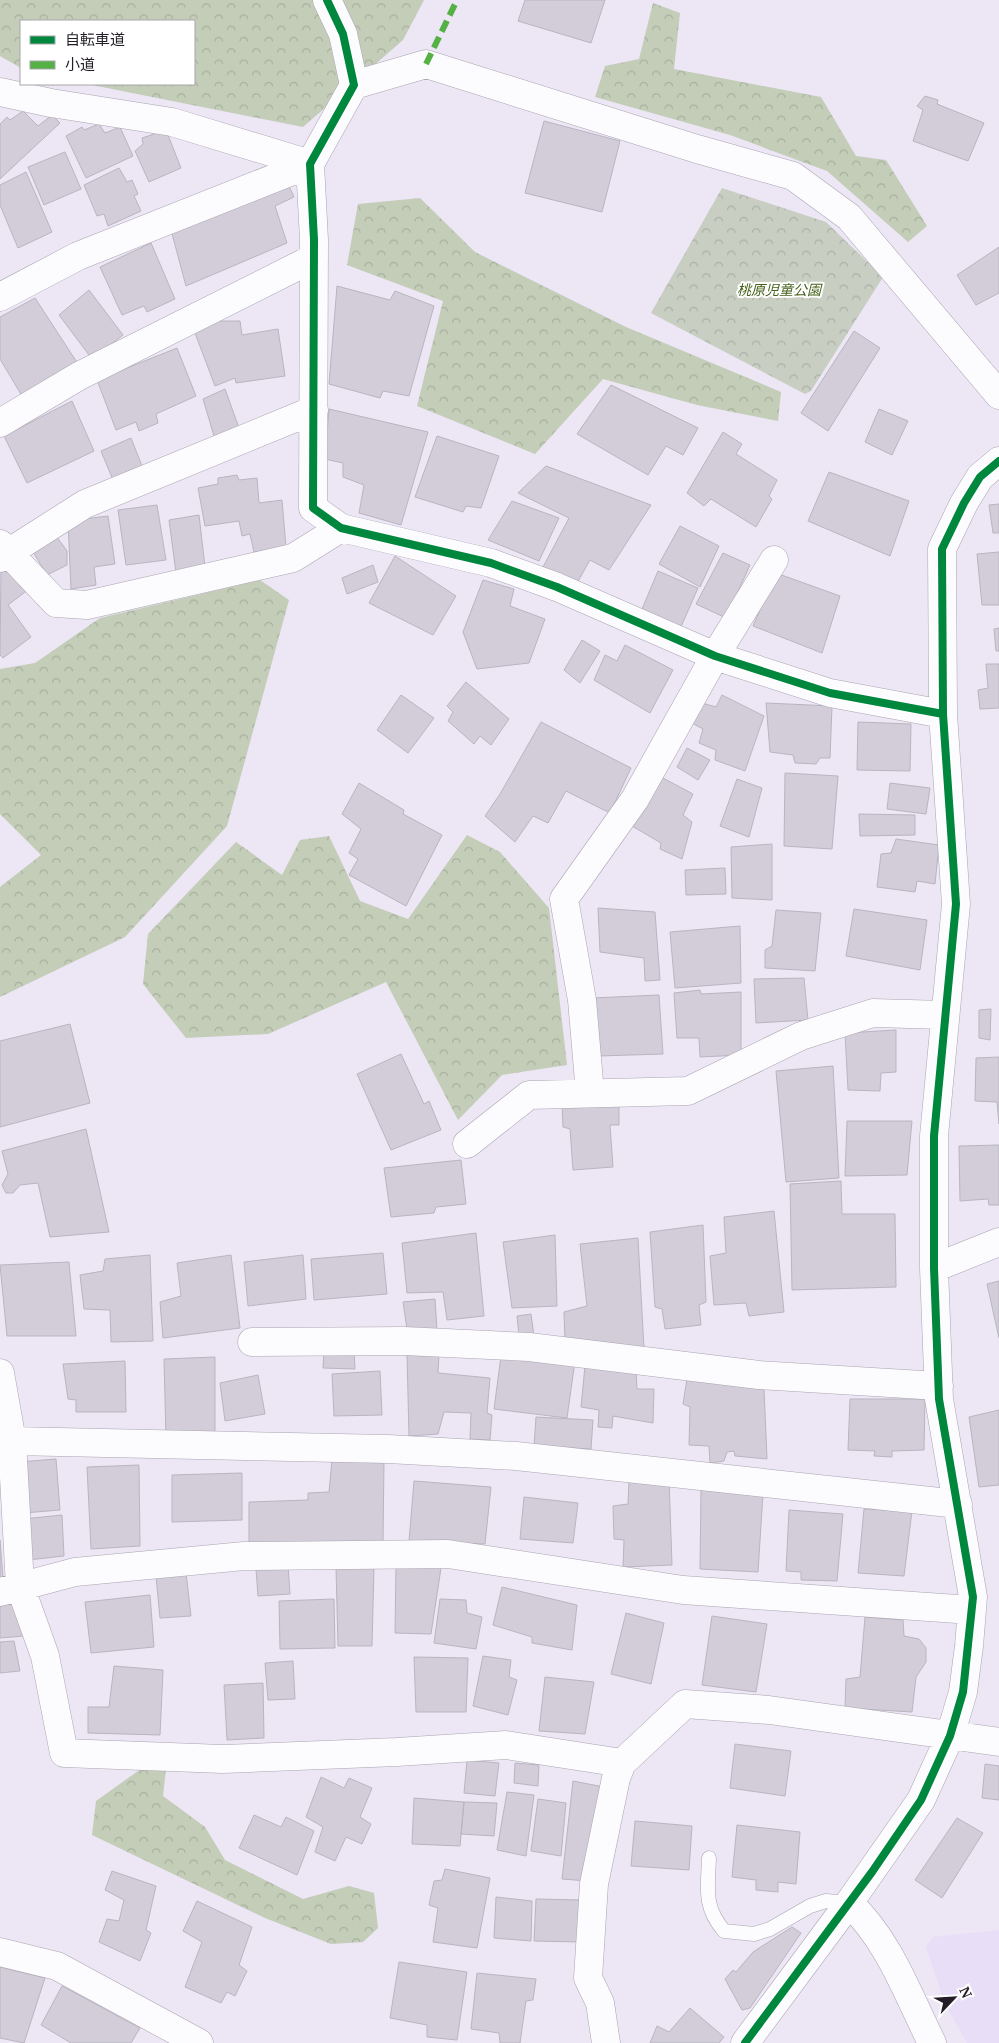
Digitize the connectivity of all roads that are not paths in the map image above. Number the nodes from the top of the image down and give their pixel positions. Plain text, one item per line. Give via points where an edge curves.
1 (328, 0) edge
2 (354, 85) junction
3 (1, 94) edge
4 (310, 164) junction
5 (314, 258) junction
6 (0, 297) edge
7 (999, 395) edge
8 (314, 410) junction
9 (0, 423) edge
10 (999, 461) edge
11 (341, 528) junction
12 (3, 551) edge
13 (774, 560) dead end
14 (715, 656) junction
15 (942, 714) junction
16 (945, 1015) junction
17 (590, 1093) junction
18 (467, 1144) dead end
19 (999, 1242) edge
20 (934, 1268) junction
21 (252, 1342) dead end
22 (0, 1373) edge
23 (939, 1386) junction
24 (12, 1442) junction
25 (958, 1504) junction
26 (10, 1589) edge
27 (972, 1610) junction
28 (950, 1736) junction
29 (999, 1742) edge
30 (622, 1763) junction
31 (708, 1858) dead end
32 (849, 1903) junction
33 (0, 1952) edge
34 (199, 2043) edge
35 (606, 2043) edge
36 (745, 2043) edge
37 (932, 2043) edge

1 - 2 street via 343,34
2 - 4 street
2 - 7 street via 426,64 793,176 849,217
3 - 4 street via 172,122
4 - 5 street
4 - 6 street via 78,256
5 - 8 street
5 - 9 street via 79,376
8 - 11 street via 313,508
8 - 12 street via 85,504
10 - 15 street via 980,477 942,549
11 - 12 street via 293,558 87,605 56,603
11 - 14 street via 491,563 557,587
13 - 14 street
14 - 15 street via 830,693
14 - 17 street via 634,799 564,900 582,1000
15 - 16 street via 956,904
16 - 17 street via 873,1013 801,1036 688,1091
16 - 20 street via 934,1136
17 - 18 street via 529,1095
19 - 20 street
20 - 23 street
21 - 23 street via 404,1341 530,1347 759,1375
22 - 24 street
23 - 25 street
24 - 25 street via 388,1449 516,1456
24 - 26 street
25 - 27 street via 973,1597
26 - 27 street via 75,1572 244,1556 448,1554 683,1590
26 - 30 street via 44,1656 64,1753 223,1760 506,1744
27 - 28 street via 963,1692
28 - 29 street
28 - 30 street via 769,1710 685,1704
28 - 32 street via 921,1800
30 - 35 street via 594,1884 588,1978 600,2003
31 - 32 lane via 708,1899 713,1918 724,1931 754,1934 826,1901
32 - 36 street
32 - 37 street via 880,1938
33 - 34 street via 57,1966

